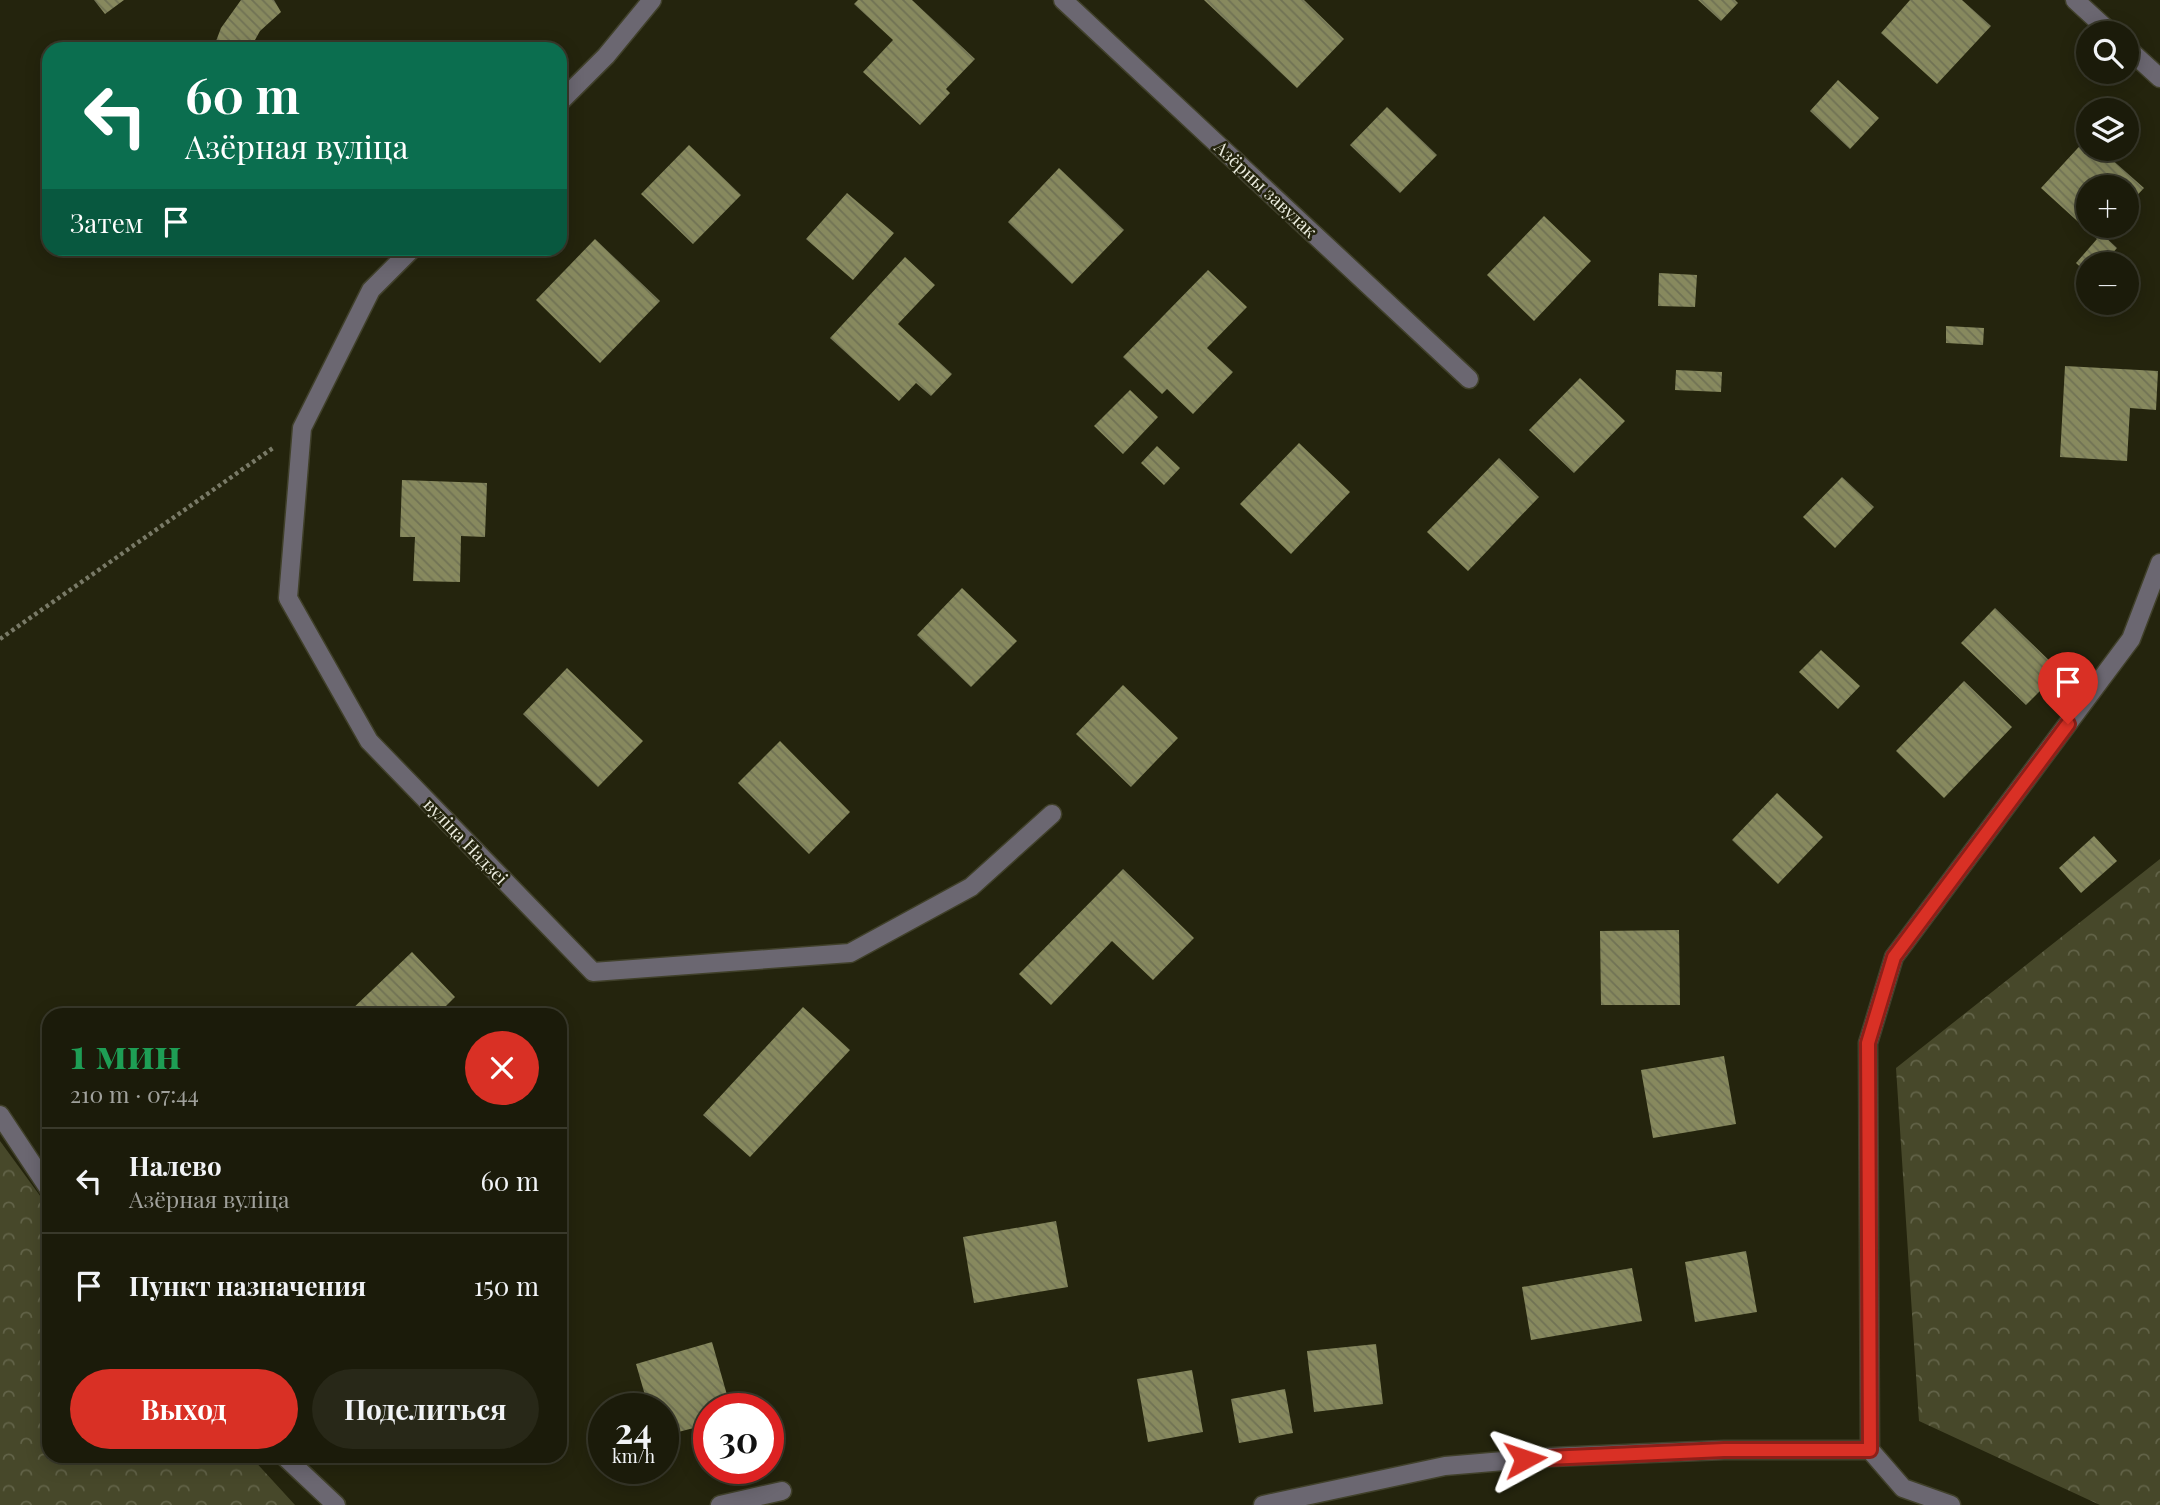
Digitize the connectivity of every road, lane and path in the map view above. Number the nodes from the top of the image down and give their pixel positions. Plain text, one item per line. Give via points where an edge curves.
1 (652, 0) edge
2 (1063, 0) edge
3 (2076, 0) edge
4 (2098, 21) edge
5 (2139, 59) edge
6 (2160, 78) edge
7 (567, 95) edge
8 (405, 256) edge
9 (1469, 379) dead end
10 (302, 428) junction
11 (2160, 563) edge
12 (0, 639) edge
13 (1052, 814) dead end
14 (0, 1115) edge
15 (42, 1178) edge
16 (1870, 1450) junction
17 (291, 1463) edge
18 (782, 1491) dead end
19 (336, 1505) edge
20 (720, 1505) edge
21 (1263, 1505) edge
22 (1951, 1505) edge

1 - 7 street
2 - 9 street, Азёрны завулак
3 - 4 street
5 - 6 street
8 - 10 street, вуліца Надзеі via 371,290
10 - 12 path
10 - 13 street, вуліца Надзеі via 288,598 369,741 593,972 850,953 971,887
11 - 16 street via 2132,639 1894,957 1868,1043
14 - 15 street
16 - 21 street via 1724,1450 1446,1466
16 - 22 street via 1903,1488
17 - 19 street
18 - 20 street

